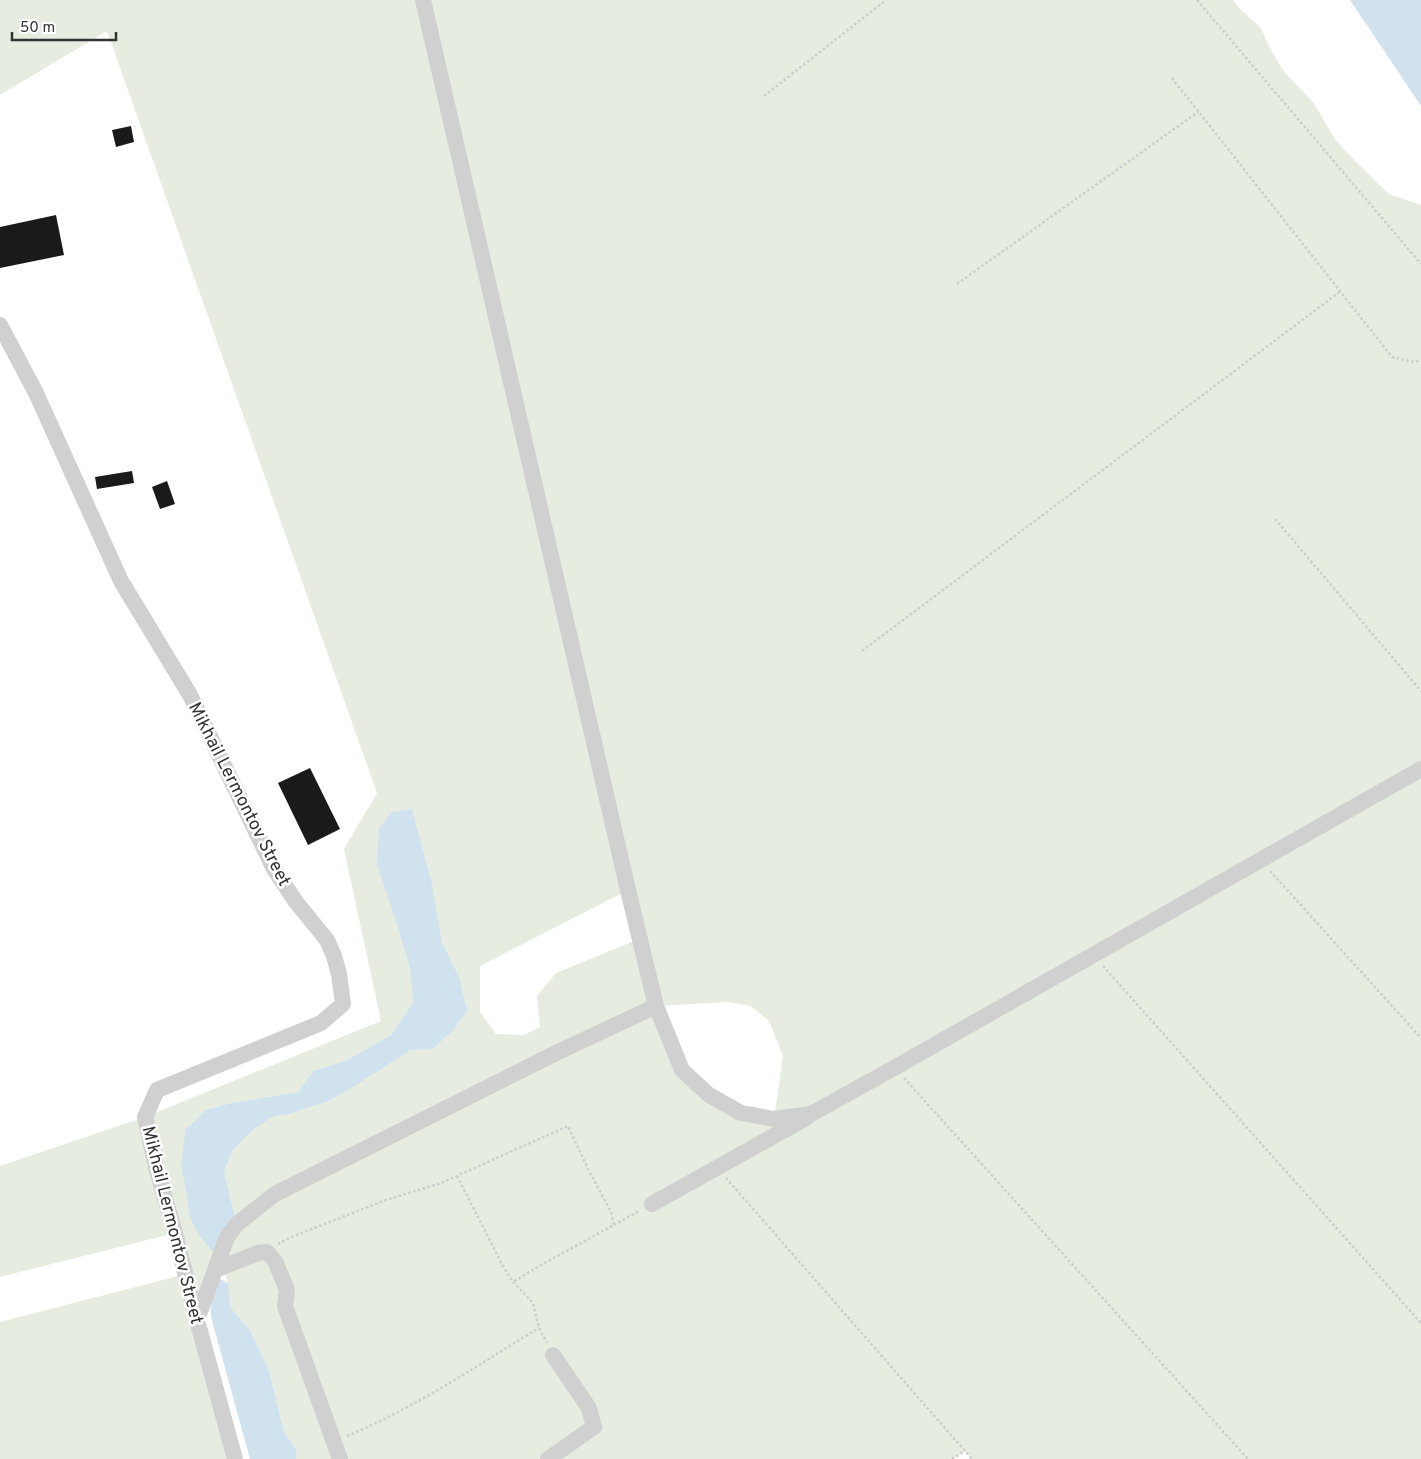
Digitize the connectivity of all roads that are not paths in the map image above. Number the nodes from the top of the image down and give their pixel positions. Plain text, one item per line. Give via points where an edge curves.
1 (423, 0) edge
2 (0, 325) edge
3 (1421, 769) edge
4 (656, 1006) junction
5 (821, 1109) junction
6 (652, 1204) road end
7 (215, 1270) junction
8 (197, 1320) junction
9 (553, 1355) road end
10 (235, 1459) edge
11 (340, 1459) edge
12 (548, 1459) edge

1 - 4 street
2 - 8 street, Mikhail Lermontov Street via 36,393 121,581 190,695 274,869 327,940 339,974 343,1004 321,1024 157,1090 145,1117
3 - 5 street
4 - 5 street via 682,1070 709,1095 742,1113 774,1119 811,1114
4 - 7 street via 275,1194 237,1224 227,1237
5 - 6 street
7 - 8 street
7 - 11 street via 258,1253 267,1252 275,1261 287,1290 286,1306
8 - 10 street, Mikhail Lermontov Street
9 - 12 street via 589,1408 594,1427

